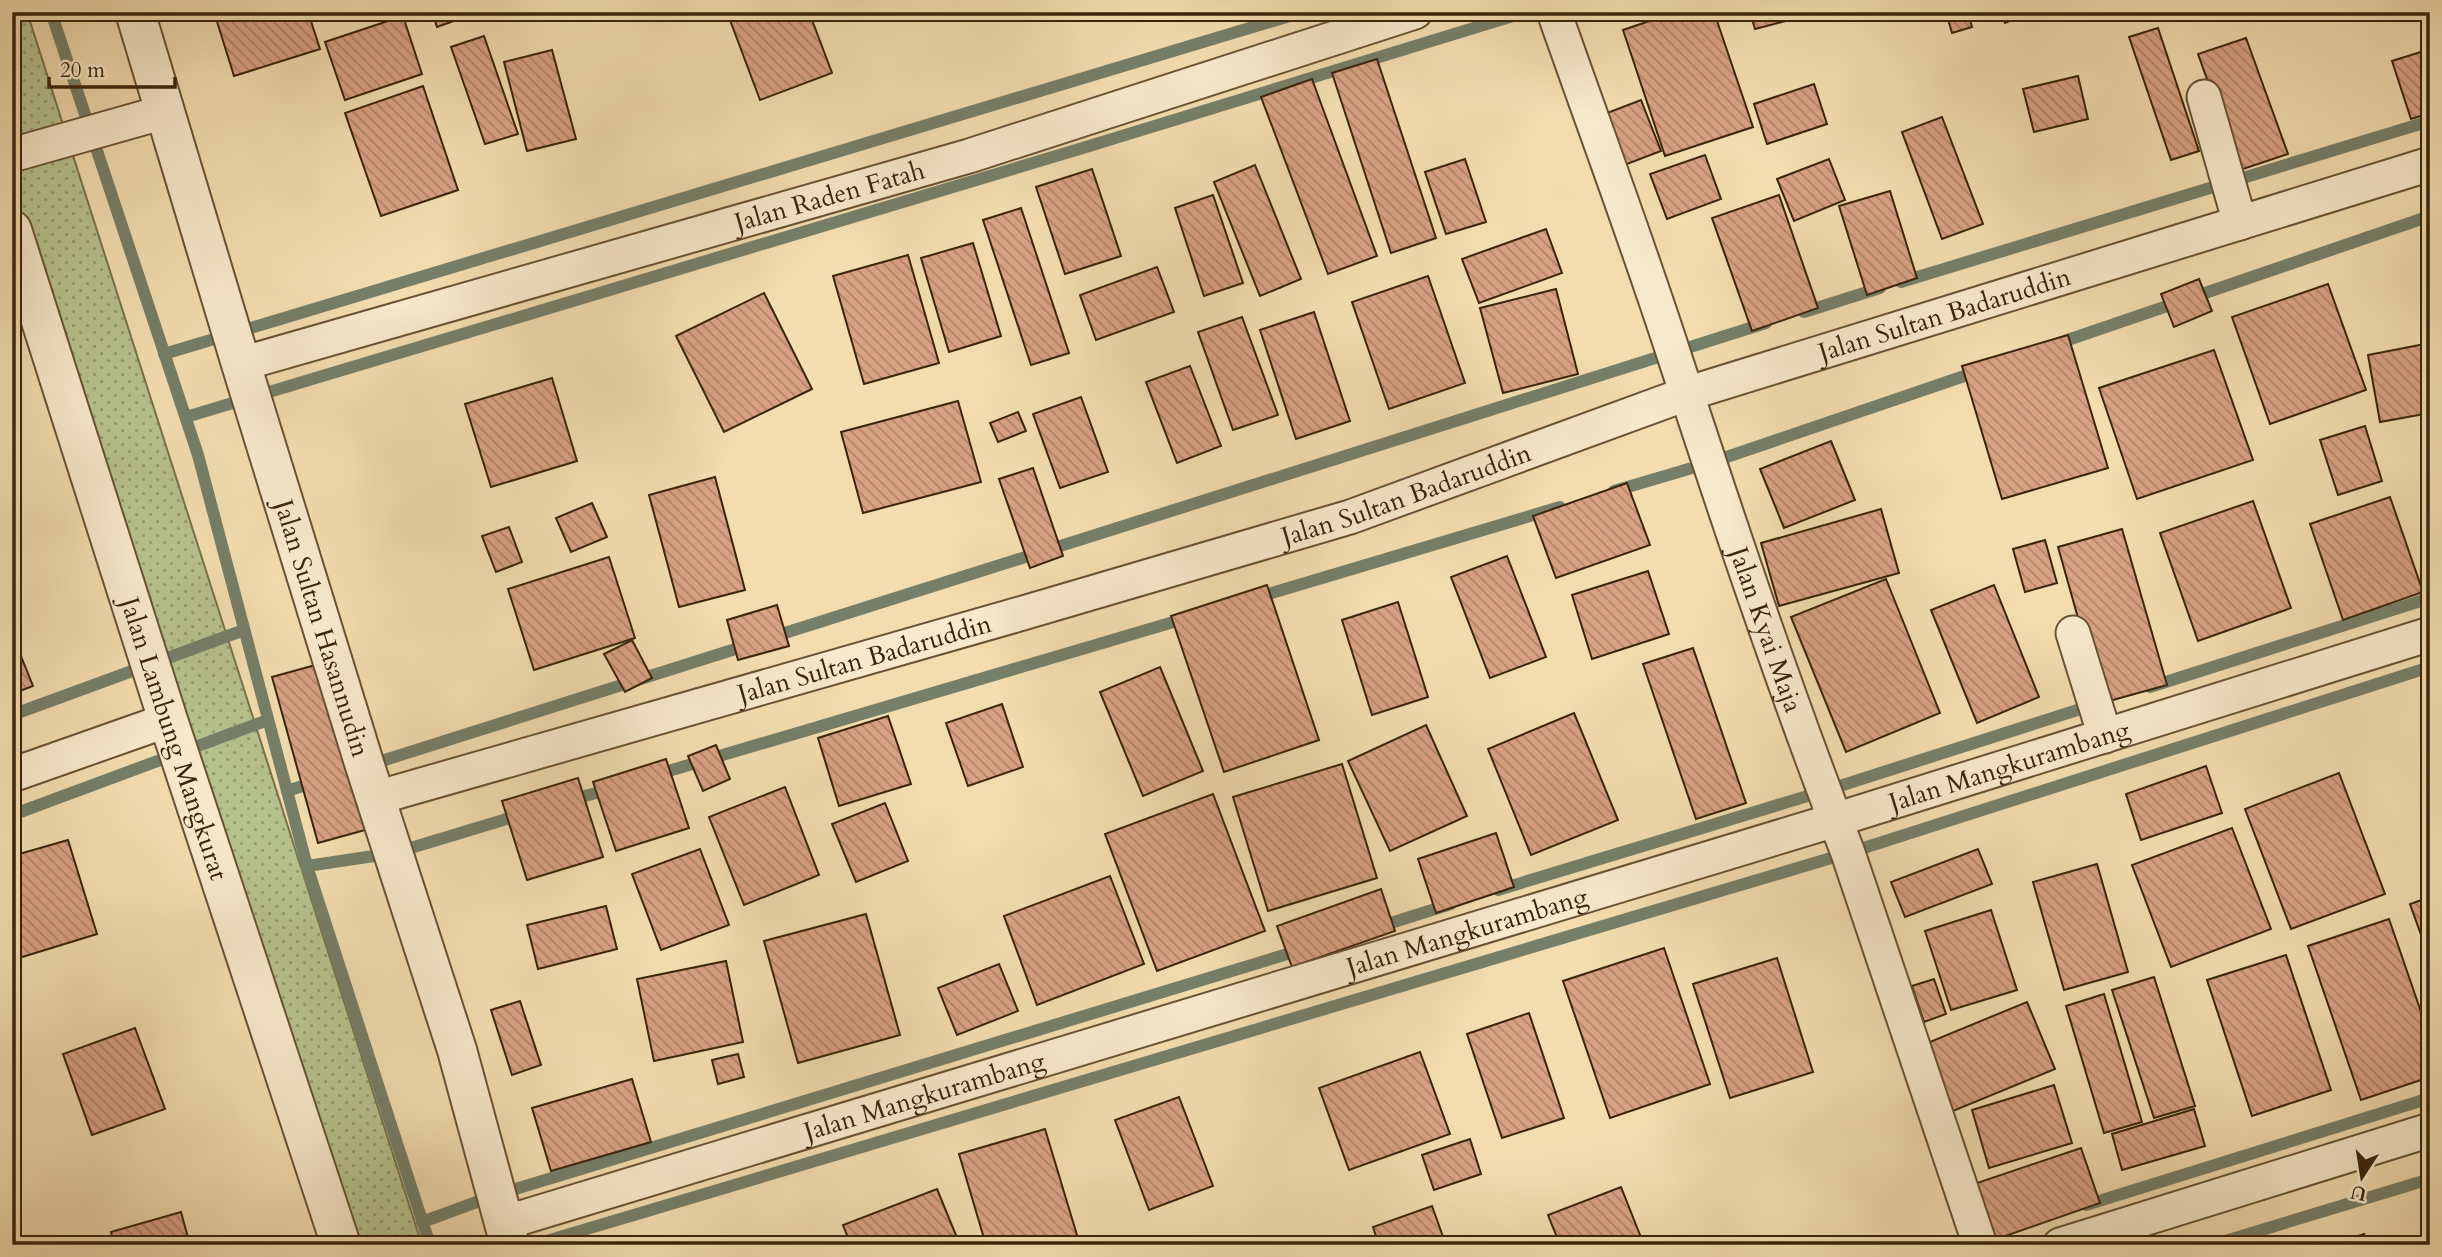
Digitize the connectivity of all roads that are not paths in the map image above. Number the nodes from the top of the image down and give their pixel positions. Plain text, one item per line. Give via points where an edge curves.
1 (135, 12) edge
2 (1415, 12) edge
3 (1554, 12) edge
4 (2204, 97) dead end
5 (164, 112) junction
6 (22, 153) edge
7 (2430, 164) edge
8 (2240, 223) junction
9 (12, 230) edge
10 (240, 364) junction
11 (1686, 394) junction
12 (2073, 632) dead end
13 (2430, 634) edge
14 (169, 720) junction
15 (2105, 736) junction
16 (12, 775) edge
17 (376, 798) junction
18 (1835, 820) junction
19 (2430, 1130) edge
20 (507, 1234) edge
21 (341, 1245) edge
22 (1980, 1245) edge
23 (2060, 1245) edge

1 - 5 street, Jalan Sultan Hasannudin
2 - 10 street, Jalan Raden Fatah via 970,156
3 - 11 street, Jalan Kyai Maja
4 - 8 street
5 - 6 street
5 - 10 street, Jalan Sultan Hasannudin
7 - 8 street, Jalan Sultan Badaruddin
8 - 11 street, Jalan Sultan Badaruddin
9 - 14 street, Jalan Lambung Mangkurat
10 - 17 street, Jalan Sultan Hasannudin
11 - 17 street, Jalan Sultan Badaruddin via 1350,517
11 - 18 street, Jalan Kyai Maja
12 - 15 street
13 - 15 street, Jalan Mangkurambang
14 - 16 street
14 - 21 street, Jalan Lambung Mangkurat
15 - 18 street, Jalan Mangkurambang
17 - 20 street, Jalan Sultan Hasannudin via 457,1050
18 - 20 street, Jalan Mangkurambang
18 - 22 street, Jalan Kyai Maja
19 - 23 street

